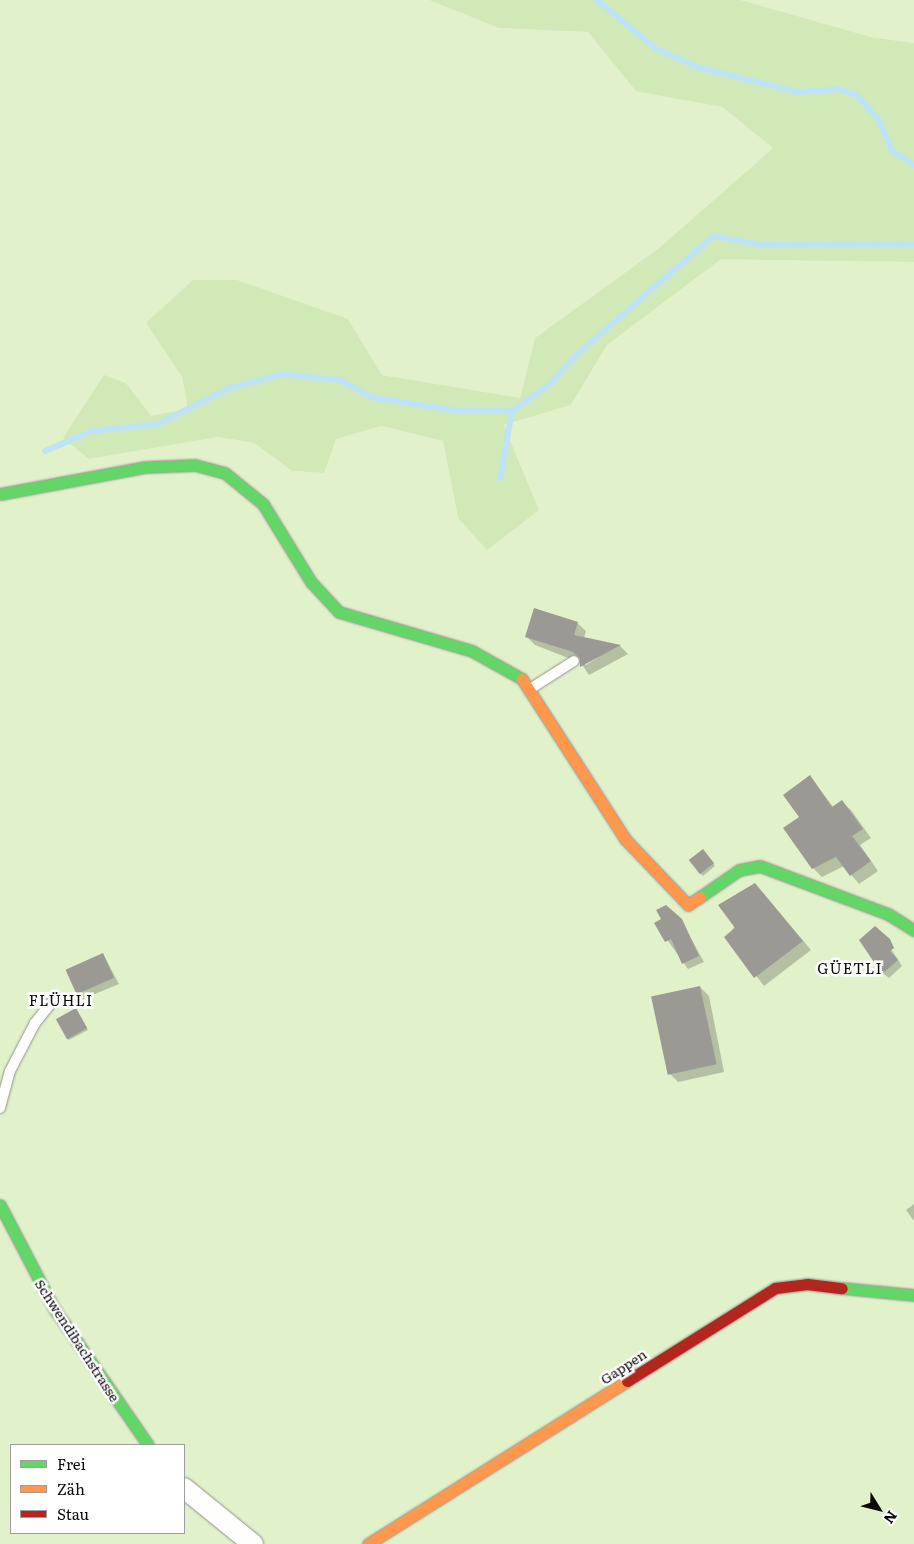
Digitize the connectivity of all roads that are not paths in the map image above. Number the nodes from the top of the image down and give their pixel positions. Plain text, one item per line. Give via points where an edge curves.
1 (0, 494) edge
2 (574, 661) dead end
3 (530, 689) junction
4 (914, 930) edge
5 (55, 998) dead end
6 (0, 1108) edge
7 (0, 1205) edge
8 (914, 1295) edge
9 (147, 1444) edge
10 (185, 1489) edge
11 (253, 1544) edge
12 (368, 1544) edge

1 - 3 street via 145,466 210,468 237,481 263,504 310,582 339,612 489,657
2 - 3 lane
3 - 4 street via 625,839 688,905 739,870 760,866 888,914
5 - 6 lane via 35,1023 10,1071
7 - 9 street, Schwendibachstrasse via 55,1310
8 - 12 street, Gappen via 807,1284 775,1288
10 - 11 street

